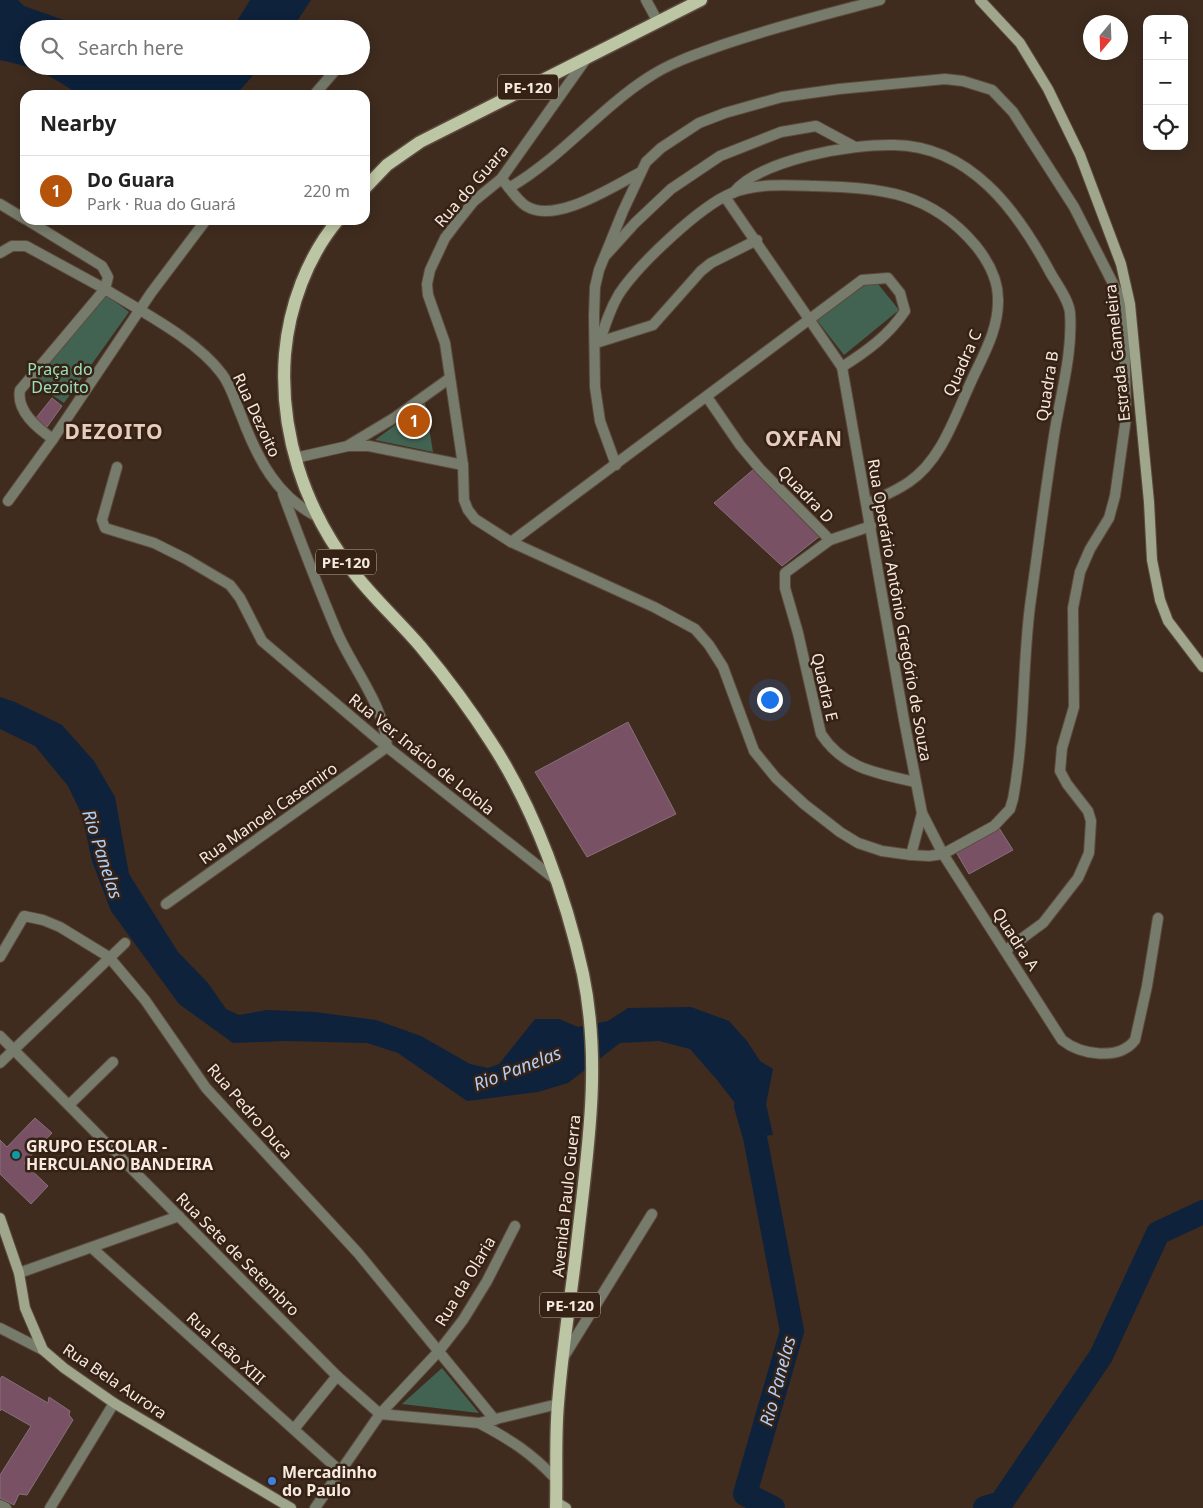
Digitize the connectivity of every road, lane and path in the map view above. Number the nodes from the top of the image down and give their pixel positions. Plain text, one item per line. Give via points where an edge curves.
1 (646, 0) edge
2 (701, 0) edge
3 (880, 0) edge
4 (980, 0) edge
5 (658, 22) junction
6 (587, 58) junction
7 (331, 75) edge
8 (318, 90) edge
9 (855, 147) junction
10 (641, 172) junction
11 (501, 179) junction
12 (370, 183) edge
13 (509, 188) junction
14 (729, 195) junction
15 (0, 204) edge
16 (20, 216) edge
17 (36, 225) edge
18 (202, 225) edge
19 (335, 225) edge
20 (757, 240) junction
21 (0, 253) edge
22 (602, 260) junction
23 (105, 289) junction
24 (1128, 309) junction
25 (139, 311) junction
26 (808, 318) junction
27 (598, 343) junction
28 (842, 367) junction
29 (450, 378) junction
30 (707, 397) junction
31 (52, 439) junction
32 (348, 446) junction
33 (295, 458) junction
34 (616, 465) junction
35 (463, 466) junction
36 (117, 467) dead end
37 (281, 490) junction
38 (8, 501) dead end
39 (867, 504) junction
40 (320, 518) junction
41 (871, 526) junction
42 (830, 540) junction
43 (511, 542) junction
44 (1203, 667) edge
45 (387, 747) junction
46 (915, 782) junction
47 (922, 813) junction
48 (943, 854) junction
49 (911, 856) junction
50 (556, 880) junction
51 (166, 904) dead end
52 (1158, 918) dead end
53 (125, 943) dead end
54 (1006, 950) junction
55 (0, 957) edge
56 (109, 957) junction
57 (0, 1036) edge
58 (13, 1049) junction
59 (0, 1062) edge
60 (114, 1062) dead end
61 (68, 1105) junction
62 (652, 1214) dead end
63 (179, 1216) junction
64 (0, 1218) edge
65 (515, 1226) dead end
66 (92, 1248) junction
67 (19, 1273) junction
68 (0, 1328) edge
69 (44, 1350) junction
70 (439, 1351) junction
71 (563, 1358) junction
72 (338, 1376) junction
73 (114, 1403) junction
74 (558, 1404) junction
75 (380, 1414) junction
76 (495, 1420) junction
77 (479, 1423) junction
78 (294, 1429) junction
79 (340, 1471) junction
80 (556, 1479) junction
81 (0, 1506) edge
82 (559, 1506) edge
83 (6, 1508) edge
84 (50, 1508) edge
85 (291, 1508) edge
86 (315, 1508) edge

1 - 5 street
2 - 5 main road, PE-120
3 - 13 street via 758,32 670,65 608,107 530,175
4 - 24 street, Estrada Gameleira via 1020,43 1080,155 1121,264
5 - 6 main road, PE-120
6 - 11 street, Rua do Guara
6 - 12 main road, PE-120 via 420,142 387,165
7 - 8 street
9 - 14 street, Quadra B via 830,150 770,169
9 - 22 street via 816,126 781,132 720,156 670,189
9 - 48 street, Quadra B via 875,144 920,147 941,154 983,179 1029,233 1070,311 1068,356 1030,609 1024,717 1013,799 1010,809 994,826
10 - 13 street via 585,201 550,210 525,205
10 - 22 street
10 - 24 street via 657,151 700,124 782,97 945,79 980,85 1000,96 1041,154 1090,234 1116,292
11 - 13 street
11 - 29 street, Rua do Guara via 474,201 458,221 445,238 430,270 428,295 442,335
14 - 20 street
14 - 27 street, Quadra B via 690,220 634,276 611,309
14 - 39 street, Quadra C via 766,186 870,188 917,201 942,213 960,227 994,275 998,298 991,338 942,444 929,465 909,482
15 - 16 street
17 - 23 street via 102,266 108,277
18 - 25 street
19 - 33 main road, PE-120 via 299,290 287,329 283,379 285,415
20 - 26 street
20 - 27 street via 711,262 653,325
21 - 23 street, Rua Dezoito via 12,246 26,246
22 - 27 street via 595,287
23 - 25 street, Rua Dezoito
23 - 31 street via 20,390 19,403 25,414
24 - 44 street, Estrada Gameleira via 1149,502 1152,560 1160,600 1168,621
24 - 54 street via 1124,322 1127,392 1120,458 1110,513 1090,549 1075,592 1074,707 1060,761 1062,777 1080,799 1091,821 1089,853 1078,878 1044,923
25 - 31 street
25 - 37 street, Rua Dezoito via 184,340 222,374 259,458
26 - 28 street
26 - 28 street via 862,280 888,278 900,293 905,311 899,320 878,342
26 - 30 street
27 - 34 street via 595,387 600,421
28 - 39 street, Rua Operário Antônio Gregório de Souza
29 - 32 street
29 - 35 street, Rua do Guara
30 - 34 street
30 - 42 street, Quadra D via 760,469
31 - 38 street
32 - 33 street
32 - 35 street via 385,448
33 - 40 main road, PE-120
34 - 43 street
35 - 43 street, Rua do Guara via 464,500 468,510
36 - 45 street, Rua Ver. Inácio de Loiola via 102,520 105,528 154,543 220,578 235,590 262,642
37 - 40 street, Rua Dezoito via 294,503
37 - 45 street via 338,633 380,718
39 - 41 street, Rua Operário Antônio Gregório de Souza
40 - 50 main road, PE-120 via 352,571 452,685 493,744 536,829
41 - 42 street
41 - 46 street, Rua Operário Antônio Gregório de Souza
42 - 46 street, Quadra E via 788,569 784,577 821,734 830,748 854,765
43 - 49 street, Rua do Guara via 695,629 723,667 754,750 776,778 804,804 852,839 882,851
45 - 50 street, Rua Ver. Inácio de Loiola
45 - 51 street, Rua Manoel Casemiro
46 - 47 street, Rua Operário Antônio Gregório de Souza
47 - 48 street, Rua Operário Antônio Gregório de Souza
47 - 49 street
48 - 49 street, Rua do Guara
48 - 54 street, Quadra A
50 - 71 main road, Avenida Paulo Guerra / PE-120 via 570,923 588,1004 592,1056 592,1102
52 - 54 street, Quadra A via 1135,1040 1130,1046 1112,1052 1091,1053 1062,1040
53 - 56 street
55 - 56 street, Rua Pedro Duca via 24,916 60,927
56 - 58 street
56 - 70 street, Rua Pedro Duca via 145,1000 206,1088 358,1253
57 - 58 street, Rua Sete de Setembro
58 - 59 street
58 - 61 street, Rua Sete de Setembro
60 - 61 street
61 - 63 street, Rua Sete de Setembro
62 - 71 street
63 - 66 street
63 - 72 street, Rua Sete de Setembro
64 - 67 street, Rua Bela Aurora
65 - 70 street, Rua da Olaria via 487,1281
66 - 67 street
66 - 78 street, Rua Leão XIII
67 - 69 street, Rua Bela Aurora via 25,1308
68 - 69 street
69 - 73 street, Rua Bela Aurora via 70,1373
70 - 75 street, Rua da Olaria
70 - 76 street, Rua Pedro Duca
71 - 74 main road, Avenida Paulo Guerra / PE-120
72 - 75 street, Rua Sete de Setembro
72 - 78 street
73 - 84 street
73 - 85 street, Rua Bela Aurora
74 - 76 street
74 - 80 main road, Avenida Paulo Guerra / PE-120
75 - 77 street
75 - 79 street, Rua da Olaria
76 - 77 street
77 - 80 street via 514,1441
78 - 79 street, Rua Leão XIII
79 - 86 street, Rua da Olaria
80 - 82 main road, Avenida Paulo Guerra / PE-120
81 - 83 street

